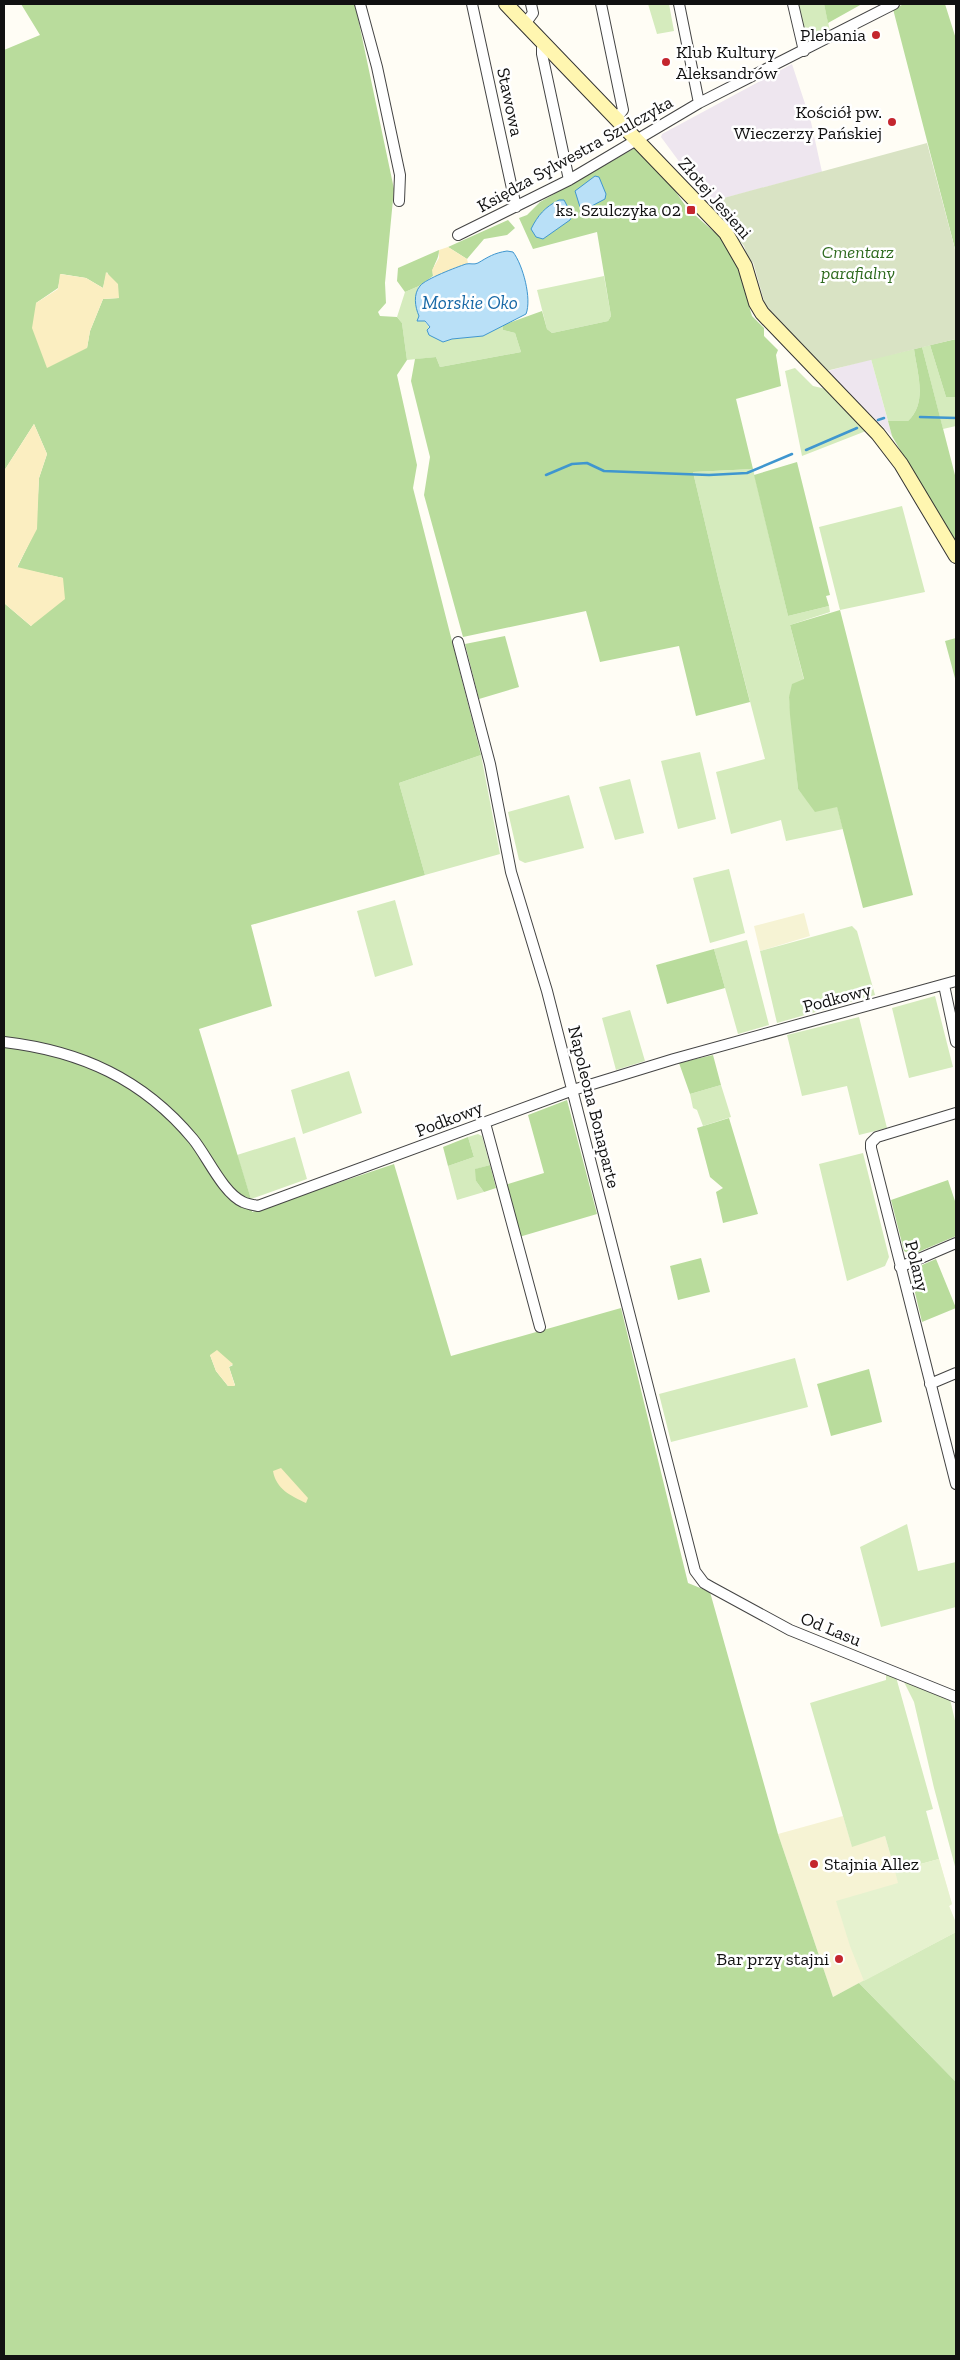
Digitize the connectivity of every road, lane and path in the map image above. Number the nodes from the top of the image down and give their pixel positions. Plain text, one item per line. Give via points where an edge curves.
1 (360, 4) edge
2 (472, 4) edge
3 (506, 4) edge
4 (531, 4) edge
5 (600, 4) edge
6 (679, 4) edge
7 (792, 4) edge
8 (894, 4) edge
9 (874, 9) edge
10 (525, 24) junction
11 (546, 45) junction
12 (804, 51) junction
13 (699, 103) junction
14 (616, 119) junction
15 (636, 140) junction
16 (569, 180) junction
17 (399, 202) dead end
18 (516, 207) junction
19 (458, 235) dead end
20 (956, 556) edge
21 (458, 642) dead end
22 (956, 982) edge
23 (944, 985) junction
24 (4, 1042) edge
25 (956, 1042) edge
26 (573, 1090) junction
27 (956, 1113) edge
28 (485, 1123) junction
29 (956, 1243) edge
30 (900, 1267) junction
31 (540, 1328) dead end
32 (956, 1373) edge
33 (930, 1384) junction
34 (956, 1484) edge
35 (700, 1579) joint
36 (956, 1697) edge

1 - 17 street via 400,175
2 - 18 street, Stawowa
3 - 10 street, Złotej Jesieni
4 - 10 street via 533,13
5 - 14 street via 623,110
6 - 13 street
7 - 12 street
8 - 9 street, Księdza Sylwestra Szulczyka
9 - 12 street, Księdza Sylwestra Szulczyka
10 - 11 street, Złotej Jesieni
11 - 14 street, Złotej Jesieni
11 - 16 street via 542,54
12 - 13 street, Księdza Sylwestra Szulczyka
13 - 15 street, Księdza Sylwestra Szulczyka
14 - 15 street, Złotej Jesieni
15 - 16 street, Księdza Sylwestra Szulczyka
15 - 20 street, Złotej Jesieni via 726,233 745,266 759,308 878,434 904,470
16 - 18 street, Księdza Sylwestra Szulczyka
18 - 19 street, Księdza Sylwestra Szulczyka
21 - 26 street, Napoleona Bonaparte via 490,764 511,872
22 - 23 street, Podkowy
23 - 25 street
23 - 26 street, Podkowy
24 - 28 street, Podkowy via 63,1052 101,1067 139,1089 194,1140 229,1190 242,1202 258,1206
26 - 28 street, Podkowy
26 - 35 street, Napoleona Bonaparte via 693,1565
27 - 30 street, Polany via 877,1138 872,1143
28 - 31 street
29 - 30 street
30 - 33 street, Polany
32 - 33 street
33 - 34 street, Polany
35 - 36 street, Od Lasu via 790,1630

